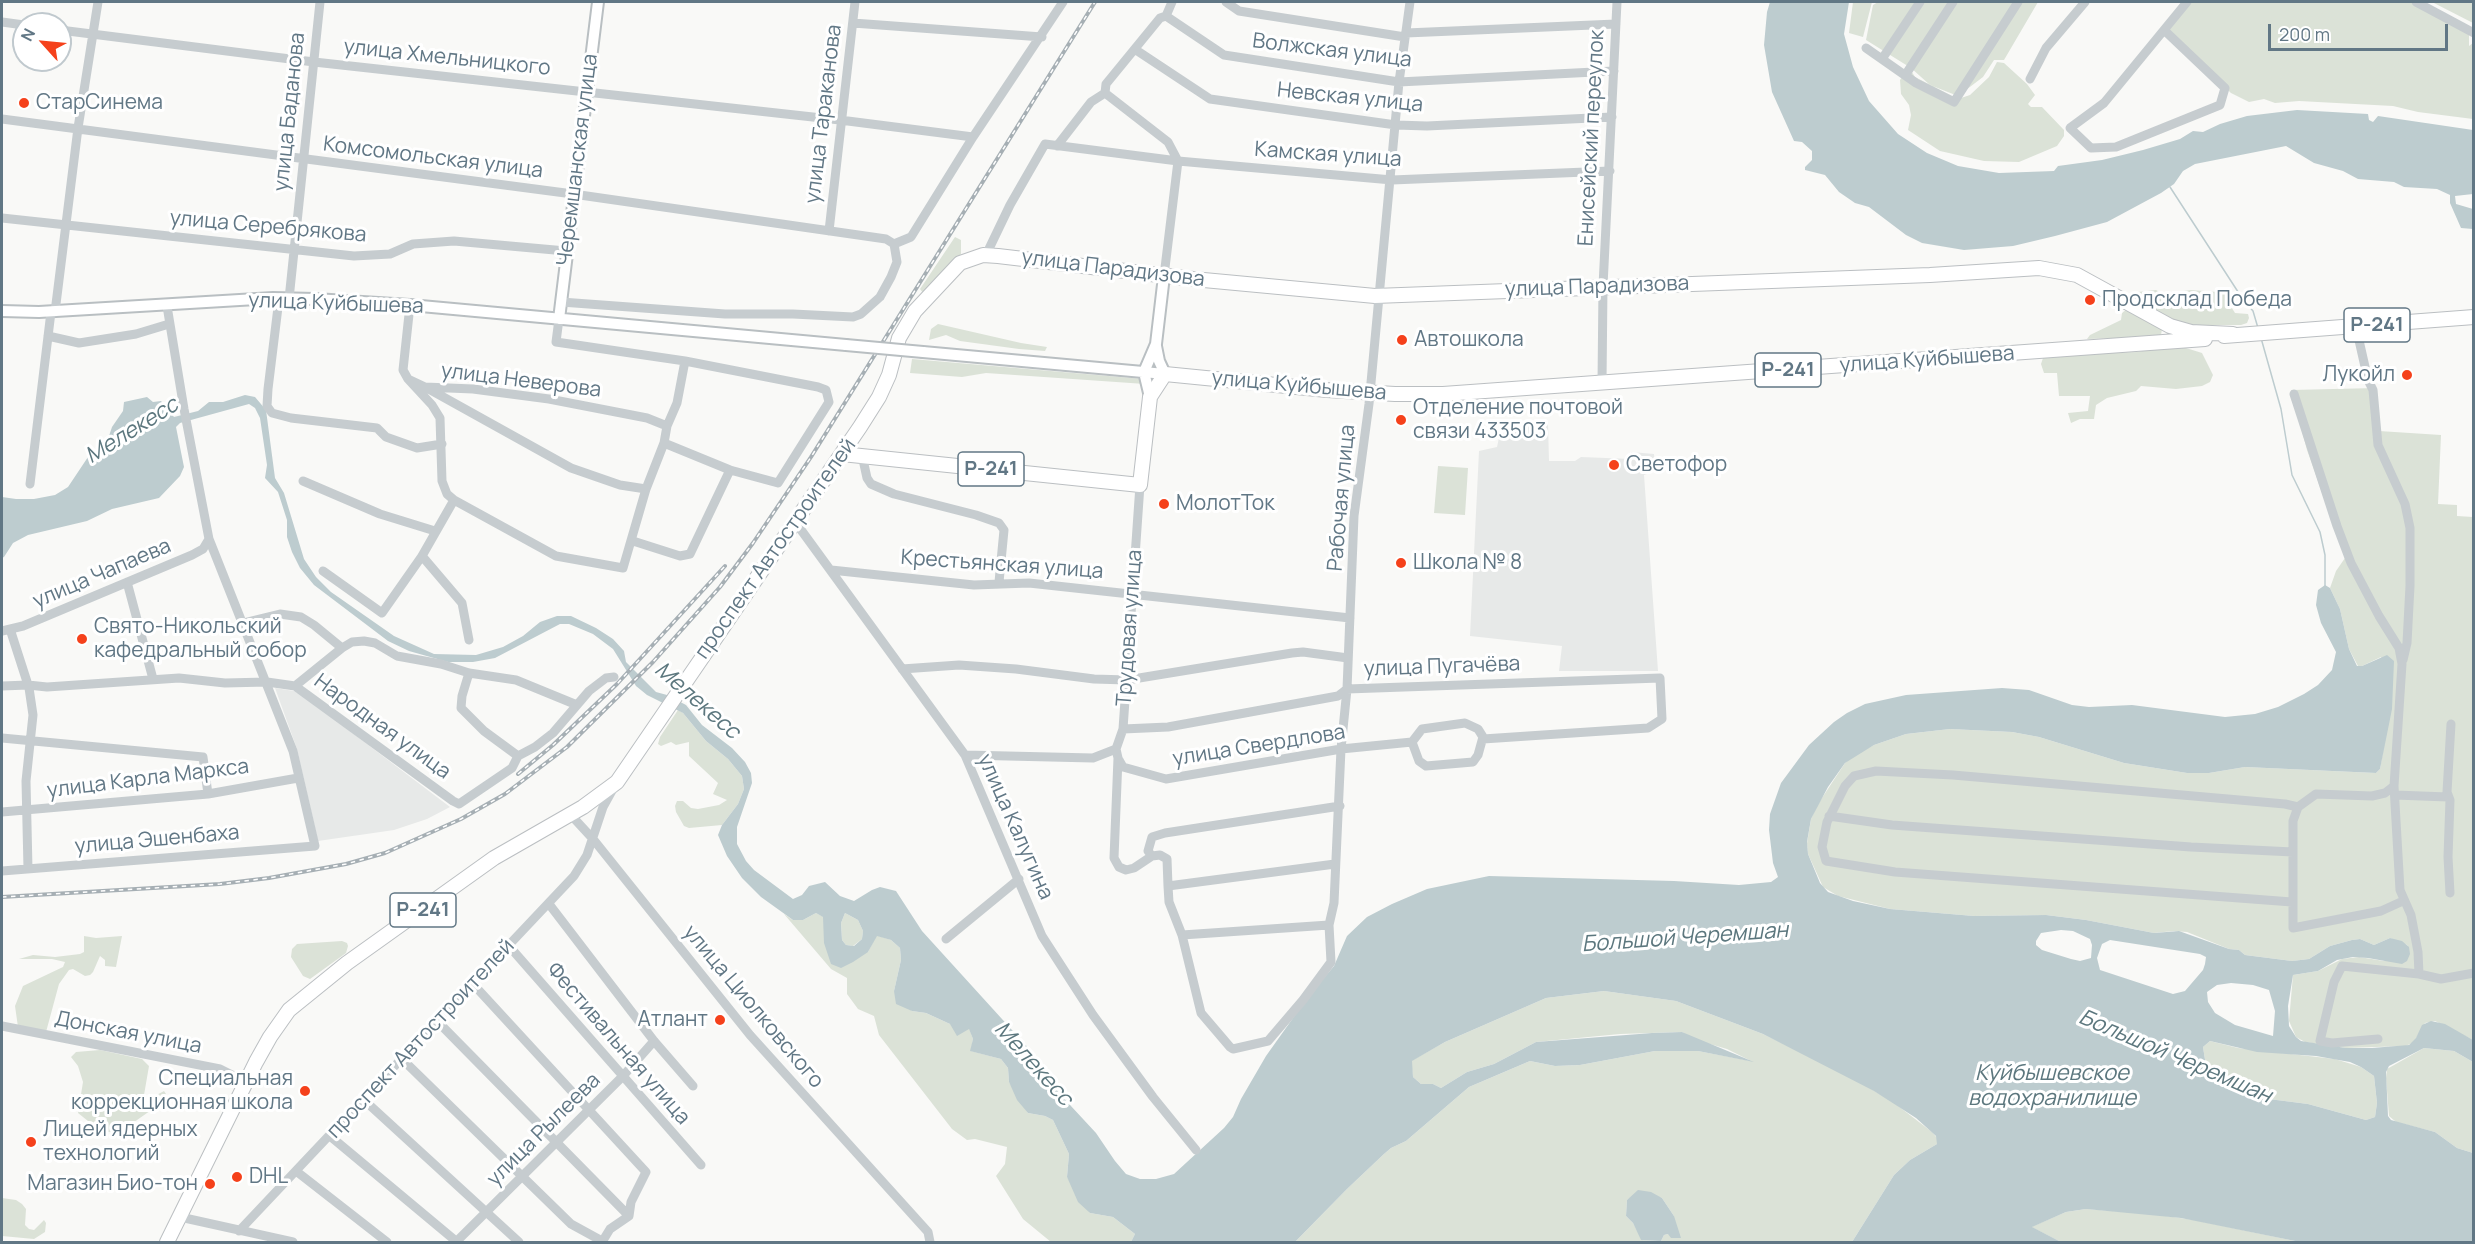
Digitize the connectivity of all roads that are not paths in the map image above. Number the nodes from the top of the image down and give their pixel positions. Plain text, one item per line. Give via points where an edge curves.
1 (98, 2) edge
2 (320, 2) edge
3 (598, 2) edge
4 (855, 2) edge
5 (1063, 2) edge
6 (1172, 2) edge
7 (1226, 2) edge
8 (1410, 2) edge
9 (1617, 2) edge
10 (1920, 2) edge
11 (1953, 2) edge
12 (2018, 2) edge
13 (2085, 2) edge
14 (2187, 2) edge
15 (2416, 2) edge
16 (1166, 16) junction
17 (853, 23) junction
18 (1616, 24) junction
19 (2164, 30) junction
20 (72, 32) edge
21 (2474, 33) edge
22 (93, 35) junction
23 (1405, 35) junction
24 (1042, 37) junction
25 (1866, 48) dead end
26 (1136, 50) junction
27 (1882, 59) junction
28 (314, 62) junction
29 (1614, 71) junction
30 (1906, 74) junction
31 (2030, 78) dead end
32 (1399, 82) junction
33 (586, 91) junction
34 (1105, 93) junction
35 (1612, 117) junction
36 (2, 119) edge
37 (840, 120) junction
38 (1396, 125) junction
39 (78, 128) junction
40 (973, 137) junction
41 (1057, 146) junction
42 (303, 160) junction
43 (1178, 161) junction
44 (1610, 171) junction
45 (1392, 180) junction
46 (573, 194) junction
47 (2, 218) edge
48 (66, 226) junction
49 (829, 231) junction
50 (894, 244) junction
51 (293, 250) junction
52 (566, 251) junction
53 (986, 255) junction
54 (953, 270) joint
55 (1164, 276) junction
56 (1603, 286) junction
57 (1379, 296) junction
58 (284, 299) junction
59 (561, 302) junction
60 (167, 306) junction
61 (410, 306) junction
62 (2, 311) edge
63 (53, 312) junction
64 (2474, 317) edge
65 (559, 319) junction
66 (169, 324) junction
67 (2356, 327) junction
68 (2237, 334) junction
69 (48, 336) junction
70 (1156, 344) junction
71 (685, 361) junction
72 (1143, 372) junction
73 (1165, 374) junction
74 (408, 379) junction
75 (1602, 383) junction
76 (425, 387) junction
77 (1370, 393) junction
78 (2294, 394) dead end
79 (1150, 397) junction
80 (667, 426) junction
81 (664, 442) junction
82 (442, 444) junction
83 (842, 454) junction
84 (862, 455) junction
85 (730, 470) junction
86 (303, 481) dead end
87 (30, 484) dead end
88 (1140, 485) junction
89 (646, 489) junction
90 (454, 500) junction
91 (796, 523) junction
92 (435, 531) junction
93 (209, 539) junction
94 (633, 541) junction
95 (422, 556) junction
96 (831, 570) junction
97 (323, 571) dead end
98 (127, 582) junction
99 (999, 582) junction
100 (1132, 592) junction
101 (1350, 618) junction
102 (243, 623) junction
103 (6, 630) edge
104 (469, 640) dead end
105 (342, 648) junction
106 (1348, 658) junction
107 (2402, 664) junction
108 (902, 669) junction
109 (469, 673) junction
110 (614, 677) dead end
111 (153, 680) junction
112 (1127, 680) junction
113 (267, 682) junction
114 (28, 685) junction
115 (2, 686) edge
116 (295, 686) junction
117 (1347, 689) junction
118 (577, 705) junction
119 (2451, 724) dead end
120 (1124, 729) junction
121 (2, 738) edge
122 (1483, 739) junction
123 (31, 741) junction
124 (1413, 742) junction
125 (1341, 749) junction
126 (1117, 753) junction
127 (964, 755) junction
128 (518, 756) junction
129 (298, 778) junction
130 (617, 782) junction
131 (2395, 791) junction
132 (208, 794) junction
133 (2448, 797) junction
134 (1340, 806) junction
135 (2298, 807) junction
136 (27, 811) junction
137 (2, 812) edge
138 (570, 814) junction
139 (1829, 816) junction
140 (593, 839) junction
141 (2293, 852) junction
142 (1152, 856) junction
143 (1335, 864) junction
144 (28, 869) junction
145 (2, 871) edge
146 (1019, 879) junction
147 (1168, 886) junction
148 (2450, 893) dead end
149 (2403, 901) junction
150 (2292, 902) junction
151 (549, 904) junction
152 (1329, 925) junction
153 (1182, 935) junction
154 (946, 939) dead end
155 (509, 946) junction
156 (2474, 973) edge
157 (2419, 974) junction
158 (473, 984) junction
159 (438, 1022) junction
160 (2, 1026) edge
161 (2378, 1039) dead end
162 (654, 1041) junction
163 (402, 1059) junction
164 (623, 1076) junction
165 (246, 1082) junction
166 (693, 1086) dead end
167 (364, 1100) junction
168 (589, 1110) junction
169 (330, 1136) junction
170 (557, 1142) junction
171 (1196, 1150) dead end
172 (701, 1165) dead end
173 (296, 1172) junction
174 (523, 1177) junction
175 (486, 1212) junction
176 (629, 1216) junction
177 (180, 1217) junction
178 (239, 1231) junction
179 (930, 1241) edge
180 (167, 1242) edge
181 (293, 1242) edge
182 (387, 1242) edge
183 (457, 1242) edge
184 (519, 1242) edge
185 (602, 1242) edge

1 - 22 street
2 - 28 street, улица Баданова
3 - 33 main road, Черемшанская улица
4 - 17 street, улица Тараканова
5 - 24 street
6 - 16 street
7 - 23 street via 1239,11
8 - 23 street, Рабочая улица
9 - 18 street, Енисейский переулок
10 - 27 street
11 - 30 street
12 - 30 street via 1954,102
13 - 31 street via 2046,48
14 - 19 street
15 - 21 street
16 - 26 street via 1160,18
16 - 32 street, Волжская улица via 1224,55
17 - 24 street
17 - 37 street, улица Тараканова
18 - 23 street
18 - 29 street, Енисейский переулок
19 - 19 street via 2104,103 2070,128 2091,148 2116,147 2220,105 2225,88
20 - 22 street, улица Хмельницкого
22 - 28 street, улица Хмельницкого
22 - 39 street
23 - 32 street, Рабочая улица
24 - 40 street
25 - 27 street
26 - 34 street via 1106,84
26 - 38 street, Невская улица via 1210,99
27 - 30 street
28 - 33 street, улица Хмельницкого
28 - 42 street, улица Баданова
29 - 32 street, Волжская улица
29 - 35 street, Енисейский переулок
32 - 38 street, Рабочая улица
33 - 37 street, улица Хмельницкого
33 - 46 main road, Черемшанская улица
34 - 41 street via 1091,102
34 - 43 street via 1168,142
35 - 38 street, Невская улица
35 - 44 street, Енисейский переулок
36 - 39 street, Комсомольская улица
37 - 40 street, улица Хмельницкого
37 - 49 street, улица Тараканова
38 - 45 street, Рабочая улица
39 - 42 street, Комсомольская улица
39 - 48 street
40 - 50 street via 911,237
41 - 43 street, Камская улица
41 - 53 street, Камская улица via 1045,144
42 - 46 street, Комсомольская улица
42 - 51 street, улица Баданова
43 - 45 street, Камская улица
43 - 55 street
44 - 45 street, Камская улица
44 - 56 street, Енисейский переулок
45 - 57 street, Рабочая улица
46 - 49 street, Комсомольская улица
46 - 52 main road, Черемшанская улица
47 - 48 street, улица Серебрякова
48 - 51 street, улица Серебрякова
48 - 63 street
49 - 50 street, Комсомольская улица via 886,239
50 - 59 street via 897,262 886,287 867,310 853,317 680,312
51 - 52 street, улица Серебрякова via 354,256 390,254 413,244 454,241
51 - 58 street, улица Баданова
52 - 59 main road, Черемшанская улица
53 - 54 highway, улица Парадизова / Р-241 via 960,263
53 - 55 highway, улица Парадизова / Р-241
54 - 83 highway, проспект Автостроителей / Р-241 via 922,303 904,330 879,397
55 - 57 highway, улица Парадизова / Р-241
55 - 70 main road
56 - 57 highway, улица Парадизова / Р-241
56 - 68 highway, улица Парадизова / Р-241 via 2039,268 2077,274 2170,326 2191,332
56 - 75 street, Енисейский переулок
57 - 77 street, Рабочая улица
58 - 60 main road, улица Куйбышева
58 - 61 main road, улица Куйбышева
58 - 82 street, улица Баданова via 268,389 267,406 272,413 377,428 386,437 417,448
59 - 65 main road, Черемшанская улица
60 - 63 main road, улица Куйбышева
60 - 66 street
61 - 65 main road, улица Куйбышева
61 - 74 street via 403,361
62 - 63 main road, улица Куйбышева
63 - 69 street
64 - 67 highway, улица Куйбышева / Р-241
65 - 71 street via 556,342
65 - 72 main road, улица Куйбышева, bridge
66 - 69 street via 80,343
66 - 93 street
67 - 68 highway, улица Куйбышева / Р-241
67 - 107 street via 2373,390 2378,444 2405,504 2410,528 2407,643
68 - 75 highway, улица Куйбышева / Р-241
69 - 87 street
70 - 72 main road
70 - 73 main road
71 - 80 street via 677,403
71 - 85 street via 818,387 829,394 824,411 778,483
72 - 73 main road, улица Куйбышева
72 - 79 main road
73 - 77 highway, улица Куйбышева
73 - 79 highway
74 - 76 street, улица Неверова
74 - 82 street via 440,418
75 - 77 highway, улица Куйбышева / Р-241 via 1443,394
76 - 80 street, улица Неверова via 549,399 647,418
76 - 89 street via 571,468 620,485
77 - 101 street, Рабочая улица via 1354,516
78 - 107 street via 2351,563 2399,648
79 - 88 highway, Трудовая улица
80 - 81 street
81 - 85 street
81 - 89 street
82 - 90 street via 442,481
83 - 84 highway, Р-241
83 - 91 highway, проспект Автостроителей / Р-241
84 - 88 highway, Р-241
84 - 99 street via 871,484 999,523 1004,530
85 - 94 street via 690,554 680,556
86 - 92 street via 380,514
88 - 100 street, Трудовая улица
89 - 94 street
90 - 92 street
90 - 94 street via 556,556 623,568
91 - 96 street, улица Калугина
91 - 130 highway, проспект Автостроителей / Р-241
92 - 95 street
93 - 98 street, улица Чапаева via 203,549 192,555
93 - 102 street
95 - 97 street via 382,613
95 - 104 street via 462,603
96 - 99 street, Крестьянская улица via 974,585
96 - 108 street, улица Калугина
98 - 103 street, улица Чапаева
98 - 111 street
99 - 100 street, Крестьянская улица
100 - 101 street, Крестьянская улица
100 - 112 street, Трудовая улица
101 - 106 street, Рабочая улица
102 - 105 street via 280,614 301,617
102 - 113 street
103 - 114 street
105 - 109 street via 364,640 397,656
105 - 116 street
106 - 112 street via 1292,653
106 - 117 street, Рабочая улица
107 - 131 street
108 - 112 street via 959,665
108 - 127 street, улица Калугина
109 - 118 street via 516,680
109 - 128 street via 461,708
110 - 118 street via 606,678
111 - 113 street, Народная улица
111 - 114 street, Народная улица
112 - 120 street, Трудовая улица
113 - 116 street, Народная улица
113 - 129 street via 293,751
114 - 115 street, Народная улица
114 - 123 street via 33,715
116 - 128 street, Народная улица via 459,804 512,768
117 - 120 street, улица Пугачёва via 1338,696 1168,727
117 - 122 street, улица Пугачёва via 1660,678 1662,719 1648,728
117 - 125 street, Рабочая улица
118 - 128 street via 553,733
119 - 133 street
120 - 126 street, Трудовая улица
121 - 123 street
122 - 124 street, улица Свердлова via 1478,729 1465,723 1422,729
122 - 124 street via 1473,762 1426,766 1419,761
123 - 132 street via 203,757
123 - 136 street
124 - 125 street, улица Свердлова
125 - 126 street, улица Свердлова via 1166,779 1123,768
125 - 134 street, Рабочая улица
126 - 127 street via 1093,758
126 - 142 street, Трудовая улица via 1114,858 1126,870
127 - 146 street, улица Калугина
129 - 132 street, улица Карла Маркса
129 - 144 street, улица Эшенбаха via 315,846
130 - 138 highway, проспект Автостроителей / Р-241
130 - 140 street via 603,807
131 - 133 street
131 - 135 street via 2378,796 2316,794
131 - 149 street
132 - 136 street, улица Карла Маркса
133 - 148 street
134 - 142 street via 1175,830 1152,837 1148,851
134 - 143 street, Рабочая улица
135 - 139 street via 1876,771 1850,779
135 - 141 street via 2293,821
136 - 137 street, улица Карла Маркса
136 - 144 street
138 - 140 street, улица Циолковского
138 - 165 highway, проспект Автостроителей / Р-241 via 494,858 322,982 289,1010
139 - 141 street via 1892,825
139 - 150 street via 1822,835 1826,861 1894,872
140 - 151 street, проспект Автостроителей via 574,876
140 - 179 street, улица Циолковского via 756,1042 928,1232
141 - 150 street
142 - 147 street via 1167,858
143 - 147 street
143 - 152 street, Рабочая улица
144 - 145 street, улица Эшенбаха
146 - 154 street
146 - 171 street, улица Калугина via 1042,936 1093,1015
147 - 153 street via 1169,902
149 - 150 street via 2381,911 2293,928
149 - 157 street via 2411,915
151 - 155 street, проспект Автостроителей
151 - 162 street
152 - 153 street
152 - 153 street, Рабочая улица via 1331,962 1303,1000 1268,1041 1233,1048 1201,1012
155 - 158 street, проспект Автостроителей
155 - 164 street, Фестивальная улица
156 - 157 street via 2441,979
157 - 161 street via 2352,966 2338,969 2320,1041
158 - 159 street, проспект Автостроителей
158 - 168 street
159 - 163 street, проспект Автостроителей
159 - 170 street
160 - 165 street, Донская улица via 220,1069
162 - 164 street, улица Рылеева
162 - 166 street
163 - 167 street, проспект Автостроителей
163 - 174 street
164 - 168 street, улица Рылеева
164 - 172 street, Фестивальная улица
165 - 177 highway, проспект Автостроителей / Р-241
167 - 169 street, проспект Автостроителей
167 - 175 street
168 - 170 street, улица Рылеева
168 - 176 street via 646,1172 631,1202
169 - 173 street, проспект Автостроителей
169 - 183 street
170 - 174 street, улица Рылеева
170 - 176 street
173 - 178 street, проспект Автостроителей
173 - 182 street
174 - 175 street, улица Рылеева
174 - 185 street via 571,1224
175 - 183 street, улица Рылеева
175 - 184 street
176 - 185 street via 610,1228
177 - 178 street
177 - 180 highway, проспект Автостроителей / Р-241
178 - 181 street

